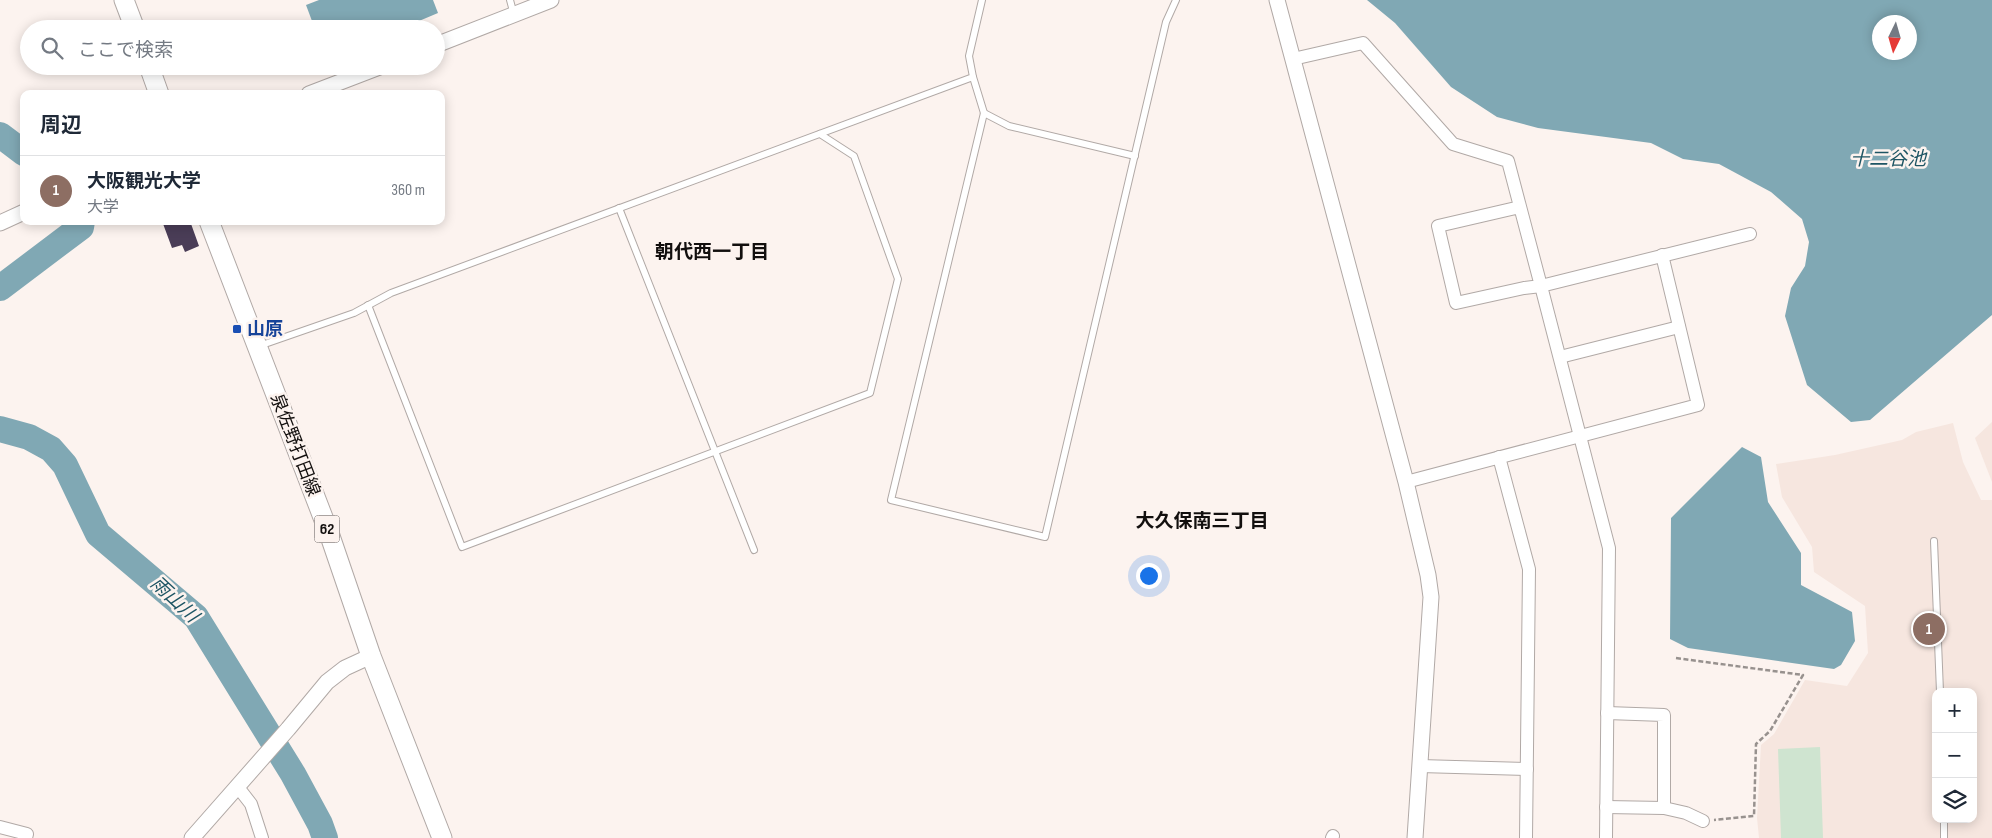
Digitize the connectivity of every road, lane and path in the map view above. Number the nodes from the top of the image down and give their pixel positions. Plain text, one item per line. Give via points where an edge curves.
1 (124, 0) edge
2 (551, 0) edge
3 (982, 0) edge
4 (1176, 0) edge
5 (1277, 0) edge
6 (512, 7) edge
7 (132, 20) edge
8 (445, 40) edge
9 (1293, 59) junction
10 (151, 75) edge
11 (359, 75) edge
12 (972, 76) junction
13 (155, 90) edge
14 (319, 90) edge
15 (984, 113) junction
16 (820, 134) junction
17 (1135, 156) junction
18 (1520, 207) junction
19 (619, 208) junction
20 (20, 214) edge
21 (0, 223) edge
22 (211, 225) edge
23 (1750, 234) dead end
24 (1662, 255) junction
25 (1541, 286) junction
26 (368, 305) junction
27 (1679, 328) junction
28 (258, 346) junction
29 (1560, 357) junction
30 (1580, 436) junction
31 (714, 453) junction
32 (1499, 457) junction
33 (1406, 482) junction
34 (1934, 541) dead end
35 (754, 550) dead end
36 (371, 656) junction
37 (1676, 658) dead end
38 (1940, 688) edge
39 (1607, 712) junction
40 (1420, 766) junction
41 (1527, 769) junction
42 (237, 786) junction
43 (1606, 807) junction
44 (1664, 808) junction
45 (1703, 821) joint
46 (1944, 823) edge
47 (0, 827) edge
48 (26, 838) edge
49 (192, 838) edge
50 (262, 838) edge
51 (442, 838) edge
52 (1414, 838) edge
53 (1526, 838) edge
54 (1606, 838) edge
55 (1944, 838) edge

1 - 7 main road
2 - 6 street
3 - 12 lane via 969,56
4 - 17 lane via 1166,22
5 - 9 street
6 - 8 street
9 - 18 street via 1363,43 1453,144 1508,161
9 - 33 street
10 - 13 main road
11 - 14 street
12 - 15 lane
12 - 16 lane
15 - 17 lane via 1009,126
15 - 17 lane via 891,500 1045,537
16 - 19 lane
16 - 31 lane via 854,156 898,279 870,393
18 - 25 street
18 - 25 street via 1438,226 1456,303
19 - 26 lane via 391,293
19 - 31 lane
20 - 21 street
22 - 28 main road, 泉佐野打田線 / 62
23 - 24 street
24 - 25 street
24 - 27 street
25 - 29 street
26 - 28 lane via 354,313
26 - 31 lane via 462,547
27 - 29 street
27 - 30 street via 1698,405
28 - 36 main road, 泉佐野打田線 / 62 via 329,533
29 - 30 street
30 - 32 street
30 - 39 street via 1609,548
31 - 35 lane
32 - 33 street
32 - 41 street via 1529,569
33 - 40 street via 1431,597
34 - 38 lane
36 - 42 street via 327,682
36 - 51 main road, 泉佐野打田線 / 62
37 - 45 path via 1803,675 1770,731 1756,744 1754,816
39 - 43 street
39 - 44 street via 1664,715
40 - 41 street
40 - 52 street
41 - 53 street
42 - 49 street
42 - 50 street via 251,804
43 - 44 street
43 - 54 street
44 - 45 street
46 - 55 lane
47 - 48 street via 27,834

